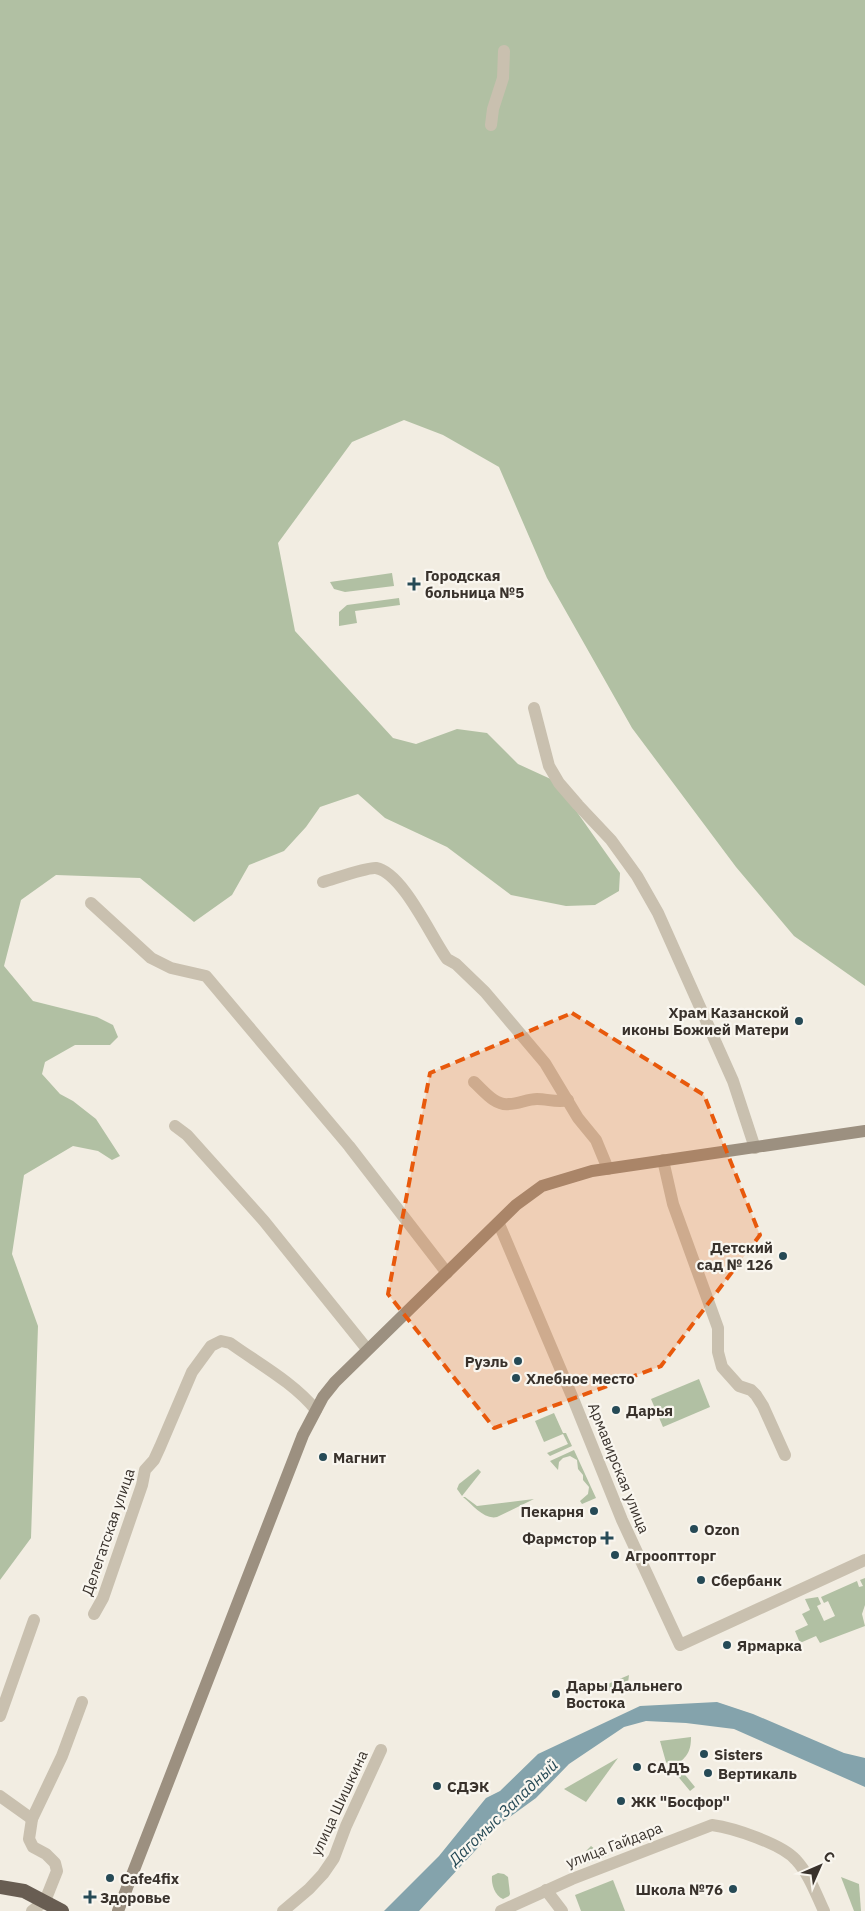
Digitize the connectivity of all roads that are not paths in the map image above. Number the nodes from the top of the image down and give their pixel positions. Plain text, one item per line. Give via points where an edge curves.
1 (504, 51) dead end
2 (491, 125) dead end
3 (534, 708) dead end
4 (323, 882) dead end
5 (91, 903) dead end
6 (474, 1082) dead end
7 (568, 1100) junction
8 (175, 1126) dead end
9 (865, 1131) edge
10 (755, 1148) junction
11 (663, 1160) junction
12 (608, 1169) junction
13 (499, 1224) junction
14 (447, 1273) junction
15 (367, 1349) junction
16 (316, 1410) junction
17 (785, 1455) dead end
18 (865, 1560) edge
19 (94, 1614) dead end
20 (34, 1620) dead end
21 (82, 1702) dead end
22 (0, 1716) edge
23 (381, 1750) dead end
24 (0, 1796) edge
25 (32, 1819) junction
26 (0, 1887) edge
27 (546, 1890) junction
28 (45, 1901) junction
29 (32, 1911) edge
30 (62, 1911) edge
31 (118, 1911) edge
32 (283, 1911) edge
33 (501, 1911) edge
34 (562, 1911) edge
35 (824, 1911) edge

1 - 2 street via 503,78
3 - 10 street via 544,752 554,774 611,840 658,912 733,1080
4 - 7 street via 374,868 386,871 401,886 447,959 485,992 545,1063
5 - 14 street via 151,958 171,968 206,976 349,1146
6 - 7 street via 496,1102 508,1105 534,1099
7 - 12 street via 596,1140
8 - 15 street via 187,1135 264,1221
9 - 10 main road
10 - 11 main road
11 - 12 main road
11 - 17 street via 673,1204 718,1328 722,1367 739,1386 756,1395
12 - 13 main road via 542,1186 516,1205
13 - 14 main road
13 - 18 street, Армавирская улица via 622,1520 680,1645
14 - 15 main road
15 - 16 main road via 329,1390
16 - 19 street, Делегатская улица via 294,1388 230,1343 221,1341 211,1346 192,1372 154,1460 145,1470 104,1598
16 - 31 main road via 302,1435
20 - 22 street
21 - 25 street via 62,1756
23 - 32 street, улица Шишкина via 334,1858 309,1889
24 - 25 street
25 - 28 street via 29,1839 33,1847 55,1863 57,1870
26 - 28 highway via 24,1891
27 - 33 street, улица Гайдара
27 - 34 street
27 - 35 street, улица Гайдара via 712,1824 726,1826 787,1852 803,1869
28 - 29 street
28 - 30 highway

